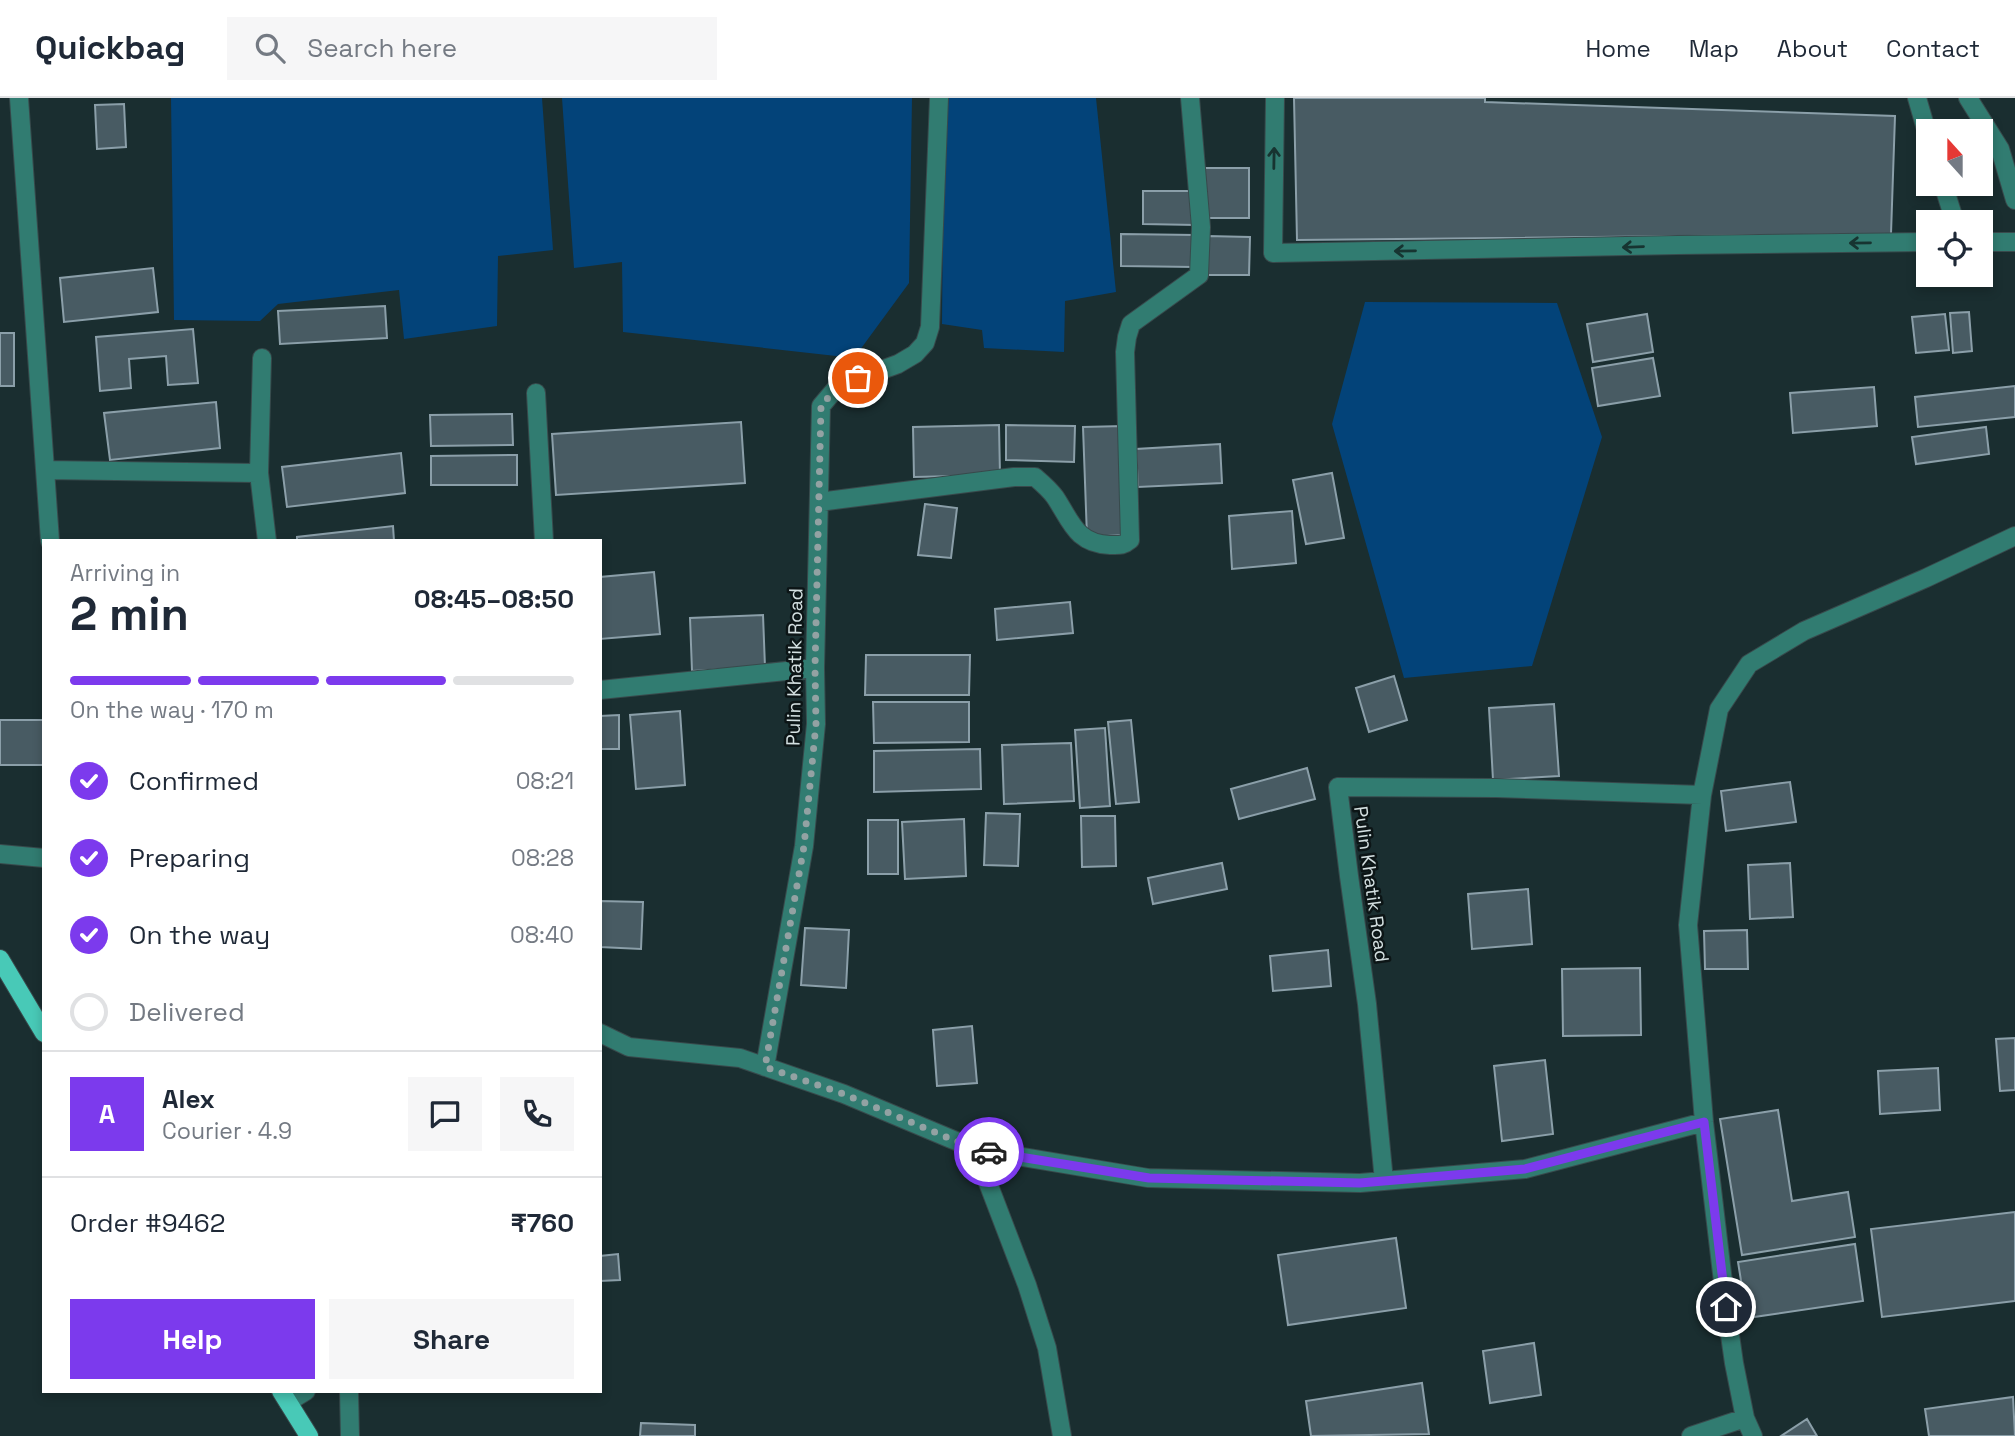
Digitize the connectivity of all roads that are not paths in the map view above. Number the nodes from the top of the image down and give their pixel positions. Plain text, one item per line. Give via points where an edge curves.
1 (19, 98) edge
2 (939, 98) edge
3 (1190, 98) edge
4 (1275, 98) edge
5 (1917, 98) edge
6 (1968, 98) edge
7 (1923, 119) edge
8 (2015, 200) edge
9 (1916, 242) edge
10 (1993, 242) edge
11 (2015, 242) edge
12 (261, 358) dead end
13 (536, 393) dead end
14 (46, 470) junction
15 (259, 473) junction
16 (819, 502) junction
17 (2015, 536) edge
18 (50, 539) edge
19 (267, 539) edge
20 (544, 539) edge
21 (815, 668) junction
22 (602, 690) edge
23 (1702, 795) junction
24 (0, 854) edge
25 (42, 859) edge
26 (0, 959) edge
27 (42, 1030) edge
28 (602, 1034) edge
29 (765, 1067) junction
30 (1704, 1122) junction
31 (975, 1149) junction
32 (1384, 1181) junction
33 (349, 1393) edge
34 (285, 1396) edge
35 (1745, 1418) junction
36 (309, 1436) edge
37 (350, 1436) edge
38 (1062, 1436) edge
39 (1691, 1436) edge
40 (1753, 1436) edge

1 - 14 street
2 - 16 street, Pulin Khatik Road via 930,327 915,354 838,386 821,406
3 - 16 street via 1199,275 1131,324 1127,337 1130,540 1123,546 1096,545 1084,538 1054,495 1035,477
9 -> 4 street via 1273,253
5 - 7 street
6 - 8 street via 2000,149
10 - 11 street
12 - 15 street
13 - 20 street
14 - 15 street
14 - 18 street
15 - 19 street
16 - 21 street, Pulin Khatik Road
17 - 23 street via 1804,631 1749,664 1719,709
21 - 22 street
21 - 29 street, Pulin Khatik Road via 816,724 804,846
23 - 30 street via 1688,925
23 - 32 street, Pulin Khatik Road via 1338,787 1367,1004
24 - 25 street
26 - 27 main road
28 - 29 street via 629,1047 740,1058
29 - 31 street via 844,1094
30 - 32 street via 1525,1169
30 - 35 street via 1726,1307
31 - 32 street via 1149,1178
31 - 38 street via 1047,1348
33 - 37 street
34 - 36 main road
35 - 39 street
35 - 40 street

